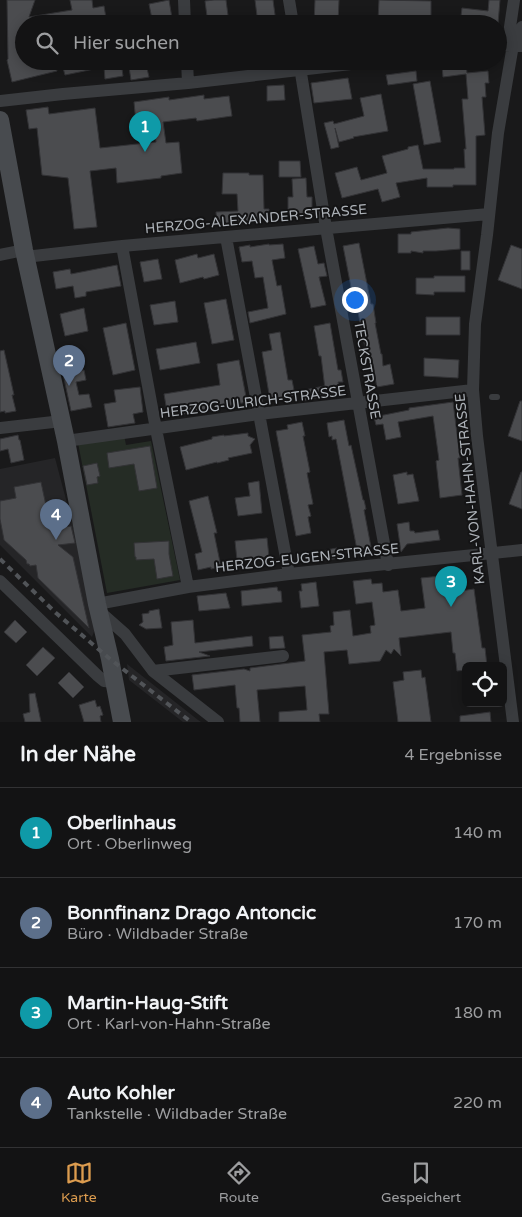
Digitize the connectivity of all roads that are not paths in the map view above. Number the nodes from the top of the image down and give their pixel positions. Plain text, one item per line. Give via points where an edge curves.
1 (184, 0) edge
2 (289, 0) edge
3 (514, 0) edge
4 (185, 15) edge
5 (292, 15) edge
6 (522, 27) edge
7 (518, 45) edge
8 (187, 70) edge
9 (273, 70) edge
10 (300, 70) edge
11 (188, 83) junction
12 (0, 101) edge
13 (0, 120) edge
14 (489, 214) junction
15 (326, 228) junction
16 (226, 237) junction
17 (122, 246) junction
18 (24, 253) junction
19 (0, 255) edge
20 (473, 390) junction
21 (358, 404) junction
22 (259, 414) junction
23 (62, 421) junction
24 (0, 428) edge
25 (156, 429) junction
26 (66, 441) junction
27 (522, 550) edge
28 (491, 553) junction
29 (388, 565) junction
30 (290, 574) junction
31 (0, 581) edge
32 (188, 587) junction
33 (98, 608) junction
34 (283, 656) dead end
35 (153, 671) junction
36 (115, 682) junction
37 (516, 720) edge
38 (122, 722) edge
39 (218, 722) edge

1 - 4 street
2 - 5 street
3 - 7 street, KARL-VON-HAHN-STRASSE via 510,27
6 - 7 street, KARL-VON-HAHN-STRASSE
7 - 14 street, KARL-VON-HAHN-STRASSE via 498,133
8 - 11 street
9 - 11 street
10 - 15 street, TECKSTRASSE
11 - 12 street
13 - 18 main road
14 - 15 street, HERZOG-ALEXANDER-STRASSE
14 - 20 street, KARL-VON-HAHN-STRASSE via 475,324
15 - 16 street, HERZOG-ALEXANDER-STRASSE
15 - 21 street, TECKSTRASSE
16 - 17 street, HERZOG-ALEXANDER-STRASSE
16 - 22 street
17 - 18 street, HERZOG-ALEXANDER-STRASSE
17 - 25 street
18 - 19 street, HERZOG-ALEXANDER-STRASSE
18 - 23 main road
20 - 21 street, HERZOG-ULRICH-STRASSE
20 - 28 street, KARL-VON-HAHN-STRASSE
21 - 22 street, HERZOG-ULRICH-STRASSE
21 - 29 street, TECKSTRASSE
22 - 25 street, HERZOG-ULRICH-STRASSE
22 - 30 street
23 - 24 street
23 - 26 main road
25 - 26 street, HERZOG-ULRICH-STRASSE
25 - 32 street
26 - 33 main road
27 - 28 street, HERZOG-EUGEN-STRASSE
28 - 29 street, HERZOG-EUGEN-STRASSE
28 - 37 street, KARL-VON-HAHN-STRASSE
29 - 30 street, HERZOG-EUGEN-STRASSE
30 - 32 street, HERZOG-EUGEN-STRASSE
31 - 36 street via 98,676 104,681
32 - 33 street, HERZOG-EUGEN-STRASSE
33 - 35 street via 125,634
33 - 36 main road
34 - 35 street
35 - 39 street
36 - 38 main road

